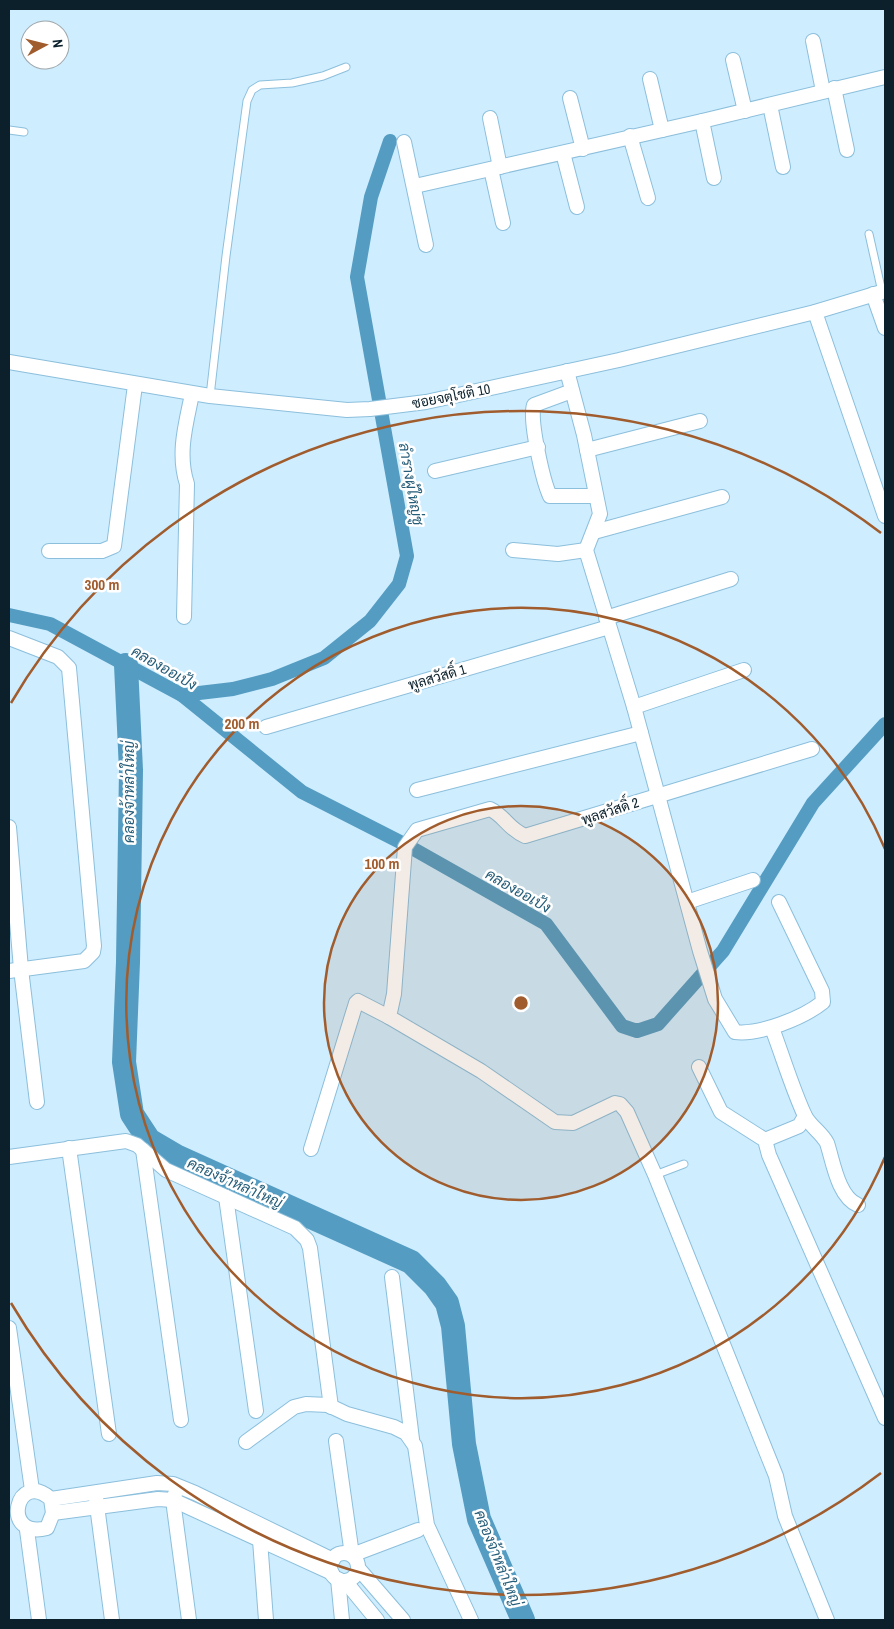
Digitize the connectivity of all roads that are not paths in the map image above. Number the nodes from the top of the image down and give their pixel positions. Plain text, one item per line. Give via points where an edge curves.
1 (813, 41) dead end
2 (733, 60) dead end
3 (346, 67) dead end
4 (885, 77) edge
5 (650, 79) dead end
6 (829, 90) junction
7 (570, 98) dead end
8 (770, 105) junction
9 (745, 110) junction
10 (490, 118) dead end
11 (702, 121) junction
12 (9, 130) edge
13 (662, 130) junction
14 (24, 132) dead end
15 (630, 136) junction
16 (404, 142) dead end
17 (583, 148) junction
18 (847, 150) dead end
19 (563, 153) junction
20 (783, 167) dead end
21 (496, 168) junction
22 (714, 178) dead end
23 (415, 186) junction
24 (648, 198) dead end
25 (577, 207) dead end
26 (503, 223) dead end
27 (869, 234) dead end
28 (426, 244) dead end
29 (880, 292) edge
30 (815, 312) junction
31 (885, 328) edge
32 (9, 362) edge
33 (567, 371) junction
34 (135, 385) junction
35 (572, 391) junction
36 (192, 394) junction
37 (210, 396) junction
38 (700, 421) dead end
39 (538, 447) junction
40 (587, 450) junction
41 (435, 471) dead end
42 (596, 496) junction
43 (722, 497) dead end
44 (885, 516) edge
45 (594, 532) junction
46 (513, 550) dead end
47 (586, 550) junction
48 (49, 551) dead end
49 (731, 579) dead end
50 (184, 617) dead end
51 (607, 622) junction
52 (9, 638) edge
53 (744, 670) dead end
54 (634, 707) junction
55 (266, 727) dead end
56 (641, 733) junction
57 (812, 749) dead end
58 (417, 790) dead end
59 (658, 796) junction
60 (9, 827) edge
61 (753, 880) dead end
62 (687, 902) junction
63 (779, 902) dead end
64 (15, 970) edge
65 (389, 1017) junction
66 (772, 1028) junction
67 (699, 1067) dead end
68 (37, 1102) dead end
69 (805, 1116) junction
70 (765, 1140) junction
71 (69, 1148) junction
72 (143, 1150) junction
73 (311, 1150) dead end
74 (9, 1157) edge
75 (684, 1164) dead end
76 (655, 1175) junction
77 (226, 1197) junction
78 (858, 1205) dead end
79 (392, 1277) dead end
80 (9, 1328) edge
81 (331, 1407) junction
82 (256, 1411) dead end
83 (885, 1418) edge
84 (181, 1420) dead end
85 (109, 1434) dead end
86 (412, 1439) junction
87 (336, 1441) dead end
88 (246, 1442) dead end
89 (178, 1486) junction
90 (32, 1490) junction
91 (95, 1492) junction
92 (51, 1499) junction
93 (173, 1500) junction
94 (98, 1507) junction
95 (53, 1513) junction
96 (11, 1514) edge
97 (27, 1530) junction
98 (418, 1530) dead end
99 (263, 1534) junction
100 (355, 1562) junction
101 (337, 1573) junction
102 (39, 1620) edge
103 (112, 1620) edge
104 (189, 1620) edge
105 (266, 1620) edge
106 (342, 1620) edge
107 (377, 1620) edge
108 (403, 1620) edge
109 (471, 1620) edge
110 (827, 1620) edge

1 - 6 street
2 - 9 street
3 - 37 lane via 292,83 260,85 252,90 247,101
4 - 6 street
5 - 13 street
6 - 8 street
6 - 18 street
7 - 17 street
8 - 9 street
8 - 20 street
9 - 11 street
10 - 21 street
11 - 13 street
11 - 22 street
12 - 14 lane
13 - 15 street
15 - 17 street
15 - 24 street
16 - 23 street
17 - 19 street
19 - 21 street
19 - 25 street
21 - 23 street
21 - 26 street
23 - 28 street
27 - 29 lane
29 - 30 street, ซอยจตุโชติ 10
29 - 31 street
30 - 33 street, ซอยจตุโชติ 10
30 - 44 street
32 - 34 street, ซอยจตุโชติ 10
33 - 35 street
33 - 37 street, ซอยจตุโชติ 10 via 426,402 382,408 348,410
34 - 36 street, ซอยจตุโชติ 10
34 - 48 street via 114,546 102,551
35 - 39 street via 534,405 532,421
35 - 40 street
36 - 37 street, ซอยจตุโชติ 10
36 - 50 street via 181,454 187,484
38 - 40 street
39 - 41 street
39 - 42 street via 550,496
40 - 42 street
42 - 45 street via 600,514
43 - 45 street
45 - 47 street
46 - 47 street via 558,554
47 - 51 street
49 - 51 street, พูลสวัสดิ์ 1
51 - 54 street
51 - 55 street, พูลสวัสดิ์ 1
52 - 64 street via 58,657 69,668 94,946 84,961
53 - 54 street
54 - 56 street
56 - 58 street
56 - 59 street
57 - 59 street, พูลสวัสดิ์ 2
59 - 62 street
59 - 65 street, พูลสวัสดิ์ 2 via 525,836 512,830 501,816 490,809 417,830 405,847 394,994
60 - 64 street
61 - 62 street
62 - 66 street via 715,999 735,1032
63 - 66 street via 824,999 821,1004
64 - 68 street
65 - 73 street via 356,1002
65 - 76 street via 481,1071 556,1122 574,1123 605,1106 620,1104 627,1112
66 - 69 street
67 - 70 street via 721,1112
69 - 70 street via 800,1126
69 - 78 street via 827,1142 845,1194 850,1202
70 - 83 street
71 - 72 street via 126,1141
71 - 74 street
71 - 85 street
72 - 77 street via 166,1170
72 - 84 street
75 - 76 lane
76 - 110 street via 776,1476 785,1516
77 - 81 street via 295,1228 307,1240
77 - 82 street
79 - 86 street
80 - 90 street
81 - 86 street via 394,1427
81 - 88 street via 318,1404 294,1408
86 - 109 street via 416,1446 427,1525
87 - 100 street
89 - 91 street via 157,1483
89 - 93 street
89 - 99 street
90 - 92 street
90 - 96 street via 18,1498
91 - 92 street
91 - 94 street
92 - 95 street
93 - 94 street
93 - 99 street
93 - 104 street
94 - 95 street
94 - 103 street
95 - 97 street via 47,1528
96 - 97 street via 16,1524
97 - 102 street
98 - 100 street
99 - 101 street
99 - 105 street
100 - 101 street via 355,1575
100 - 101 street via 339,1554
100 - 108 street
101 - 106 street
101 - 107 street

